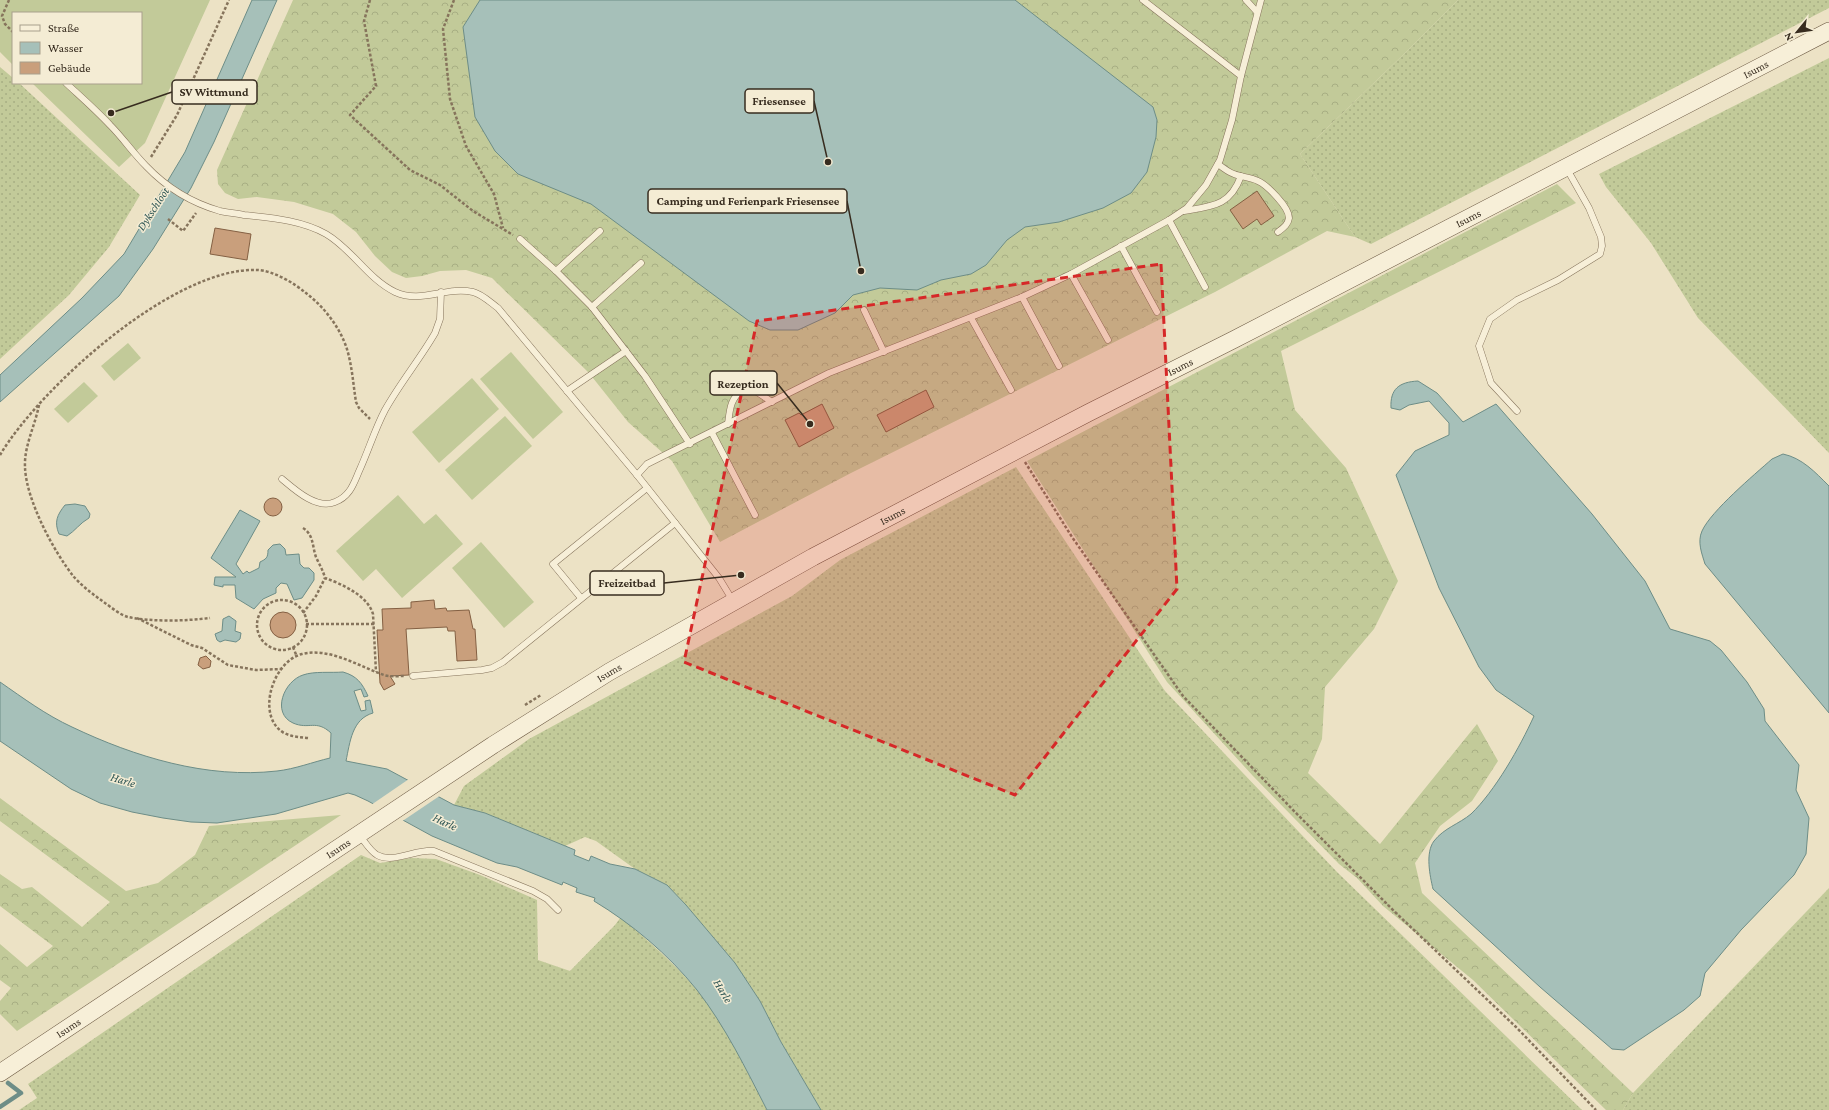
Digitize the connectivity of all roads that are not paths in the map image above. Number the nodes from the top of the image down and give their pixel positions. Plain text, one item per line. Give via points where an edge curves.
1 (1143, 0) edge
2 (1246, 0) edge
3 (1261, 0) edge
4 (1257, 12) junction
5 (1829, 31) edge
6 (1241, 76) junction
7 (67, 84) edge
8 (1218, 164) junction
9 (1566, 167) junction
10 (1241, 176) junction
11 (1183, 211) junction
12 (1169, 220) junction
13 (600, 231) dead end
14 (1278, 232) dead end
15 (520, 239) road end
16 (1121, 246) junction
17 (641, 263) dead end
18 (556, 271) junction
19 (1071, 274) junction
20 (1205, 287) dead end
21 (440, 292) junction
22 (1022, 297) junction
23 (592, 306) junction
24 (864, 310) dead end
25 (1157, 312) dead end
26 (971, 318) junction
27 (1108, 340) dead end
28 (626, 351) junction
29 (884, 352) junction
30 (1059, 366) dead end
31 (1011, 390) dead end
32 (567, 391) junction
33 (772, 402) junction
34 (1517, 411) dead end
35 (728, 424) junction
36 (712, 433) junction
37 (690, 444) junction
38 (637, 475) junction
39 (282, 479) dead end
40 (647, 488) junction
41 (755, 515) dead end
42 (675, 523) junction
43 (581, 598) junction
44 (733, 601) junction
45 (413, 676) road end
46 (365, 829) junction
47 (558, 910) dead end
48 (0, 1073) edge

1 - 6 lane
2 - 4 lane
3 - 4 lane
4 - 6 lane
5 - 9 main road, Isums
6 - 8 lane via 1232,120
7 - 21 lane via 111,125 164,183 190,200 221,211 297,223 326,234 395,292 422,297
8 - 10 lane
8 - 11 lane via 1206,185
9 - 34 lane via 1589,208 1602,237 1602,246 1600,254 1558,280 1518,300 1490,319 1479,346 1491,383
9 - 44 main road, Isums via 1019,449
10 - 11 lane via 1233,194 1224,201 1213,206
10 - 14 lane via 1267,186 1286,209 1289,217 1287,225
11 - 12 lane
12 - 16 lane
12 - 20 lane
13 - 18 lane
15 - 18 lane
16 - 19 lane
16 - 25 lane
17 - 23 lane
18 - 23 lane
19 - 22 lane
19 - 27 lane
21 - 32 lane via 474,292 498,308
21 - 39 lane via 440,319 435,333 377,426 356,480 343,498 328,504 320,503 296,491
22 - 26 lane
22 - 30 lane
23 - 28 lane
24 - 29 lane
26 - 29 lane
26 - 31 lane
28 - 32 lane
28 - 37 lane
29 - 33 lane via 830,373
32 - 38 lane
33 - 35 lane
33 - 35 lane via 757,392 744,388 735,395
35 - 36 lane
36 - 37 lane
36 - 41 lane
37 - 38 lane via 647,464
38 - 40 lane
40 - 42 lane
40 - 43 lane via 553,564
42 - 43 lane
42 - 44 lane via 719,578
43 - 45 lane via 503,662 492,668
44 - 46 main road, Isums via 540,714
46 - 47 lane via 376,855 385,858 426,850 434,851 533,891 547,899
46 - 48 main road, Isums

